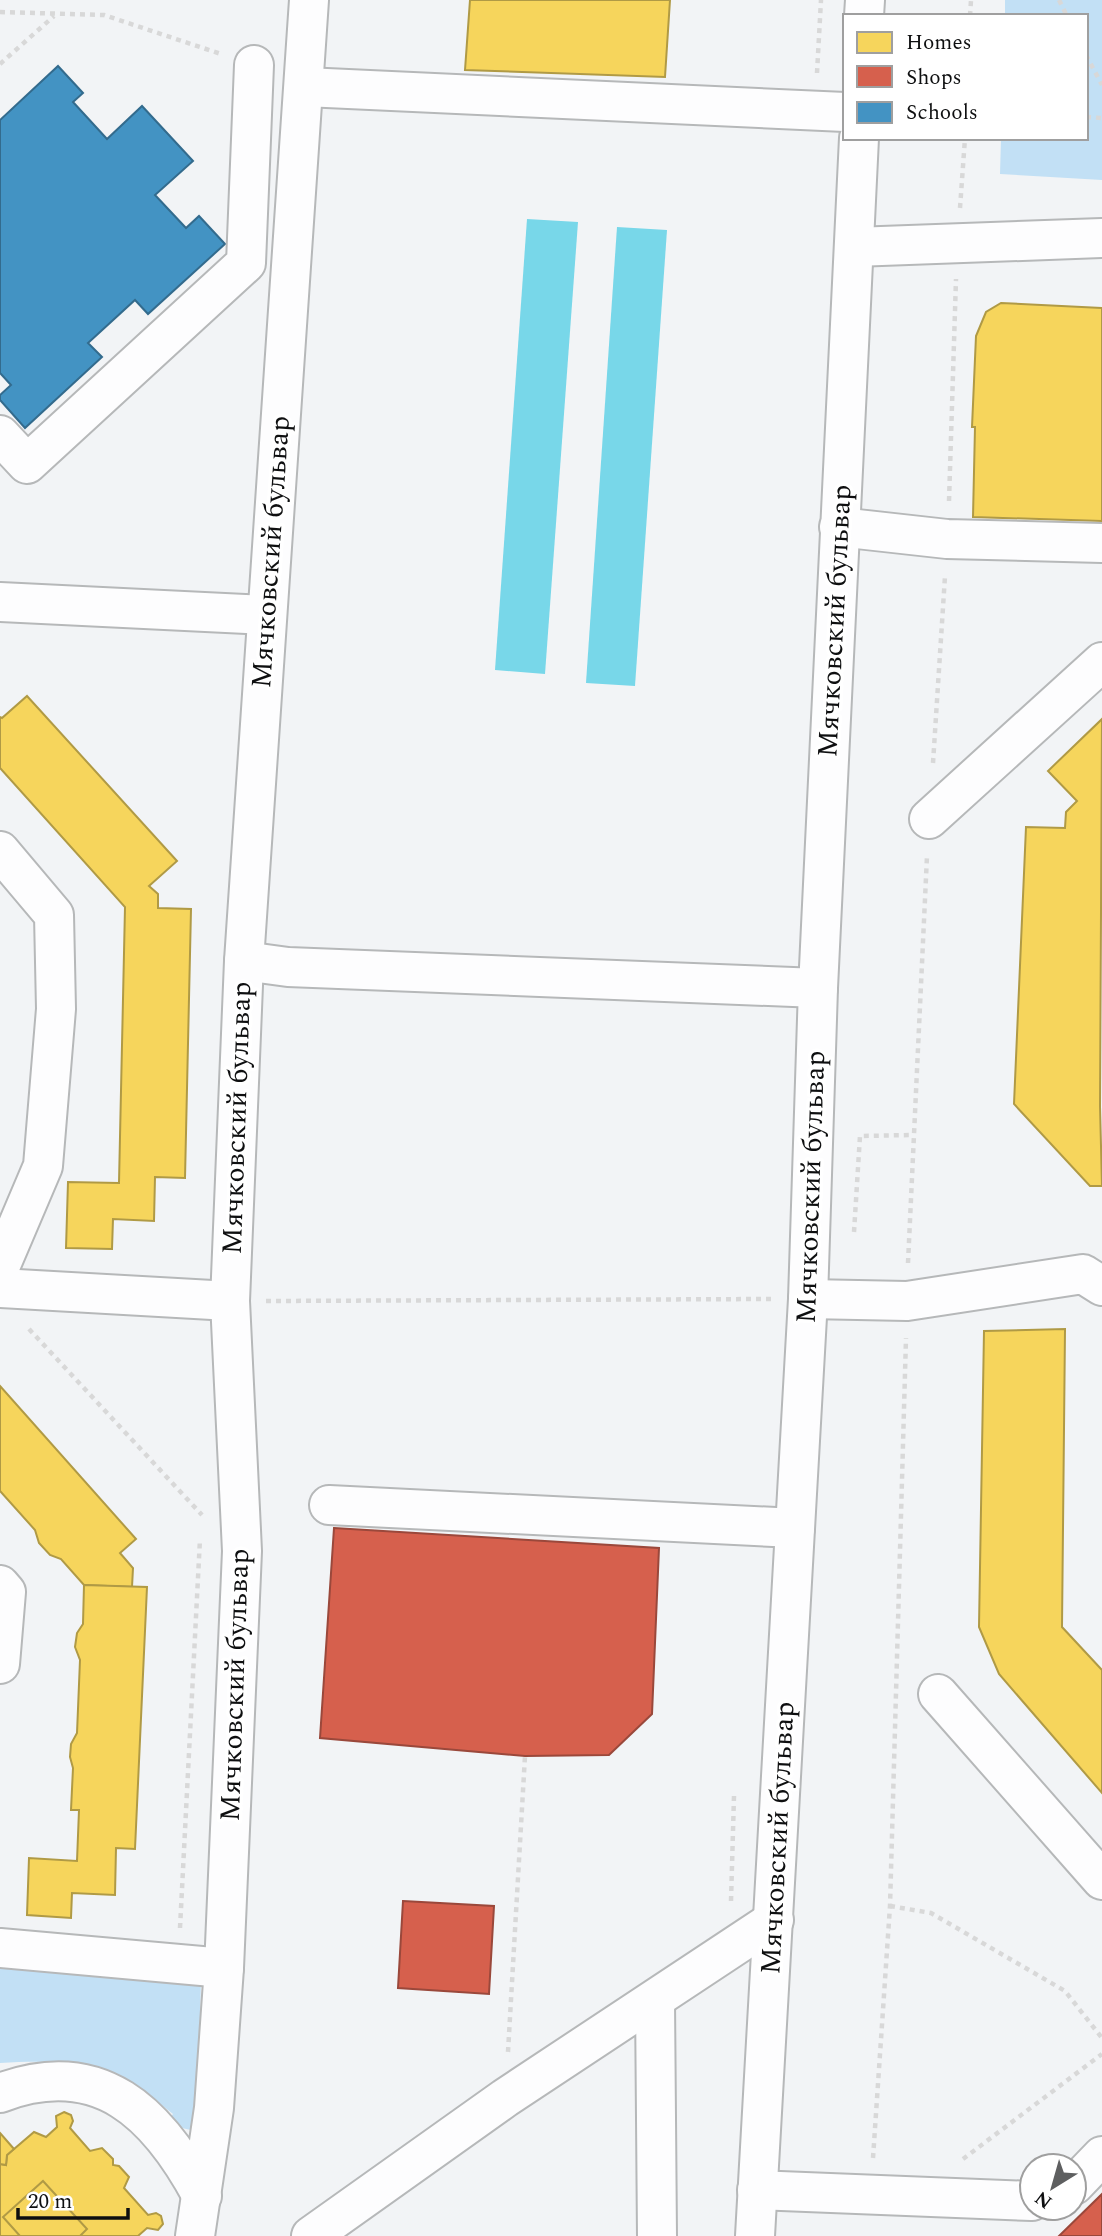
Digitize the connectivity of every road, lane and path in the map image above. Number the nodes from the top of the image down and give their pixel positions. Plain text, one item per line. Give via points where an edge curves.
1 (309, 0) edge
2 (821, 0) edge
3 (0, 12) edge
4 (55, 15) junction
5 (1088, 59) edge
6 (0, 64) edge
7 (254, 65) joint
8 (1102, 85) edge
9 (305, 87) junction
10 (830, 112) edge
11 (859, 140) edge
12 (965, 140) edge
13 (1102, 238) edge
14 (958, 244) junction
15 (853, 247) junction
16 (0, 435) edge
17 (839, 527) junction
18 (947, 539) junction
19 (1102, 543) edge
20 (0, 602) edge
21 (266, 615) junction
22 (1102, 662) edge
23 (929, 819) junction
24 (0, 851) edge
25 (244, 961) junction
26 (818, 988) junction
27 (913, 1135) junction
28 (854, 1232) dead end
29 (0, 1267) edge
30 (1096, 1274) edge
31 (0, 1288) edge
32 (808, 1299) junction
33 (230, 1301) junction
34 (907, 1301) junction
35 (27, 1327) dead end
36 (329, 1505) dead end
37 (795, 1528) junction
38 (242, 1550) junction
39 (0, 1585) edge
40 (0, 1664) edge
41 (938, 1694) dead end
42 (525, 1756) dead end
43 (734, 1796) dead end
44 (1102, 1880) edge
45 (731, 1906) dead end
46 (890, 1906) junction
47 (775, 1920) junction
48 (0, 1948) edge
49 (224, 1968) junction
50 (655, 2000) junction
51 (1102, 2038) edge
52 (1102, 2054) edge
53 (0, 2093) edge
54 (505, 2098) junction
55 (1102, 2156) edge
56 (1088, 2170) edge
57 (757, 2190) junction
58 (870, 2193) junction
59 (915, 2195) junction
60 (202, 2196) junction
61 (1018, 2200) edge
62 (195, 2236) edge
63 (311, 2236) edge
64 (657, 2236) edge
65 (755, 2236) edge

1 - 9 street, Мячковский бульвар
2 - 10 path
3 - 4 path
4 - 6 path
4 - 7 path via 104,15
5 - 8 path
7 - 16 street via 246,263 27,464
9 - 10 street
9 - 21 street, Мячковский бульвар
11 - 15 street, Мячковский бульвар
12 - 14 path
13 - 14 street
14 - 15 street
14 - 18 path
15 - 17 street, Мячковский бульвар
17 - 18 street
17 - 26 street, Мячковский бульвар
18 - 19 street
18 - 23 path
20 - 21 street
21 - 25 street, Мячковский бульвар
22 - 23 street
23 - 27 path
24 - 29 street via 54,915 56,1009 43,1166
25 - 26 street
25 - 33 street, Мячковский бульвар
26 - 32 street, Мячковский бульвар
27 - 28 path via 860,1136
27 - 34 path
30 - 34 street
31 - 33 street
32 - 33 path
32 - 34 street
32 - 37 street, Мячковский бульвар
33 - 38 street, Мячковский бульвар
34 - 46 path
35 - 38 path via 202,1514
36 - 37 street
37 - 47 street, Мячковский бульвар
38 - 49 street, Мячковский бульвар
39 - 40 street via 6,1592
41 - 44 street
42 - 54 path
43 - 45 path
46 - 51 path via 931,1913 1065,1991
46 - 58 path
47 - 50 street
47 - 57 street, Мячковский бульвар
48 - 49 street
49 - 60 street, Мячковский бульвар
50 - 54 street
50 - 64 street
52 - 59 path
53 - 60 street via 16,2087 72,2083 119,2096 158,2128
54 - 63 street
55 - 56 street
57 - 58 street
57 - 65 street, Мячковский бульвар
58 - 59 street
59 - 61 street
60 - 62 street, Мячковский бульвар

